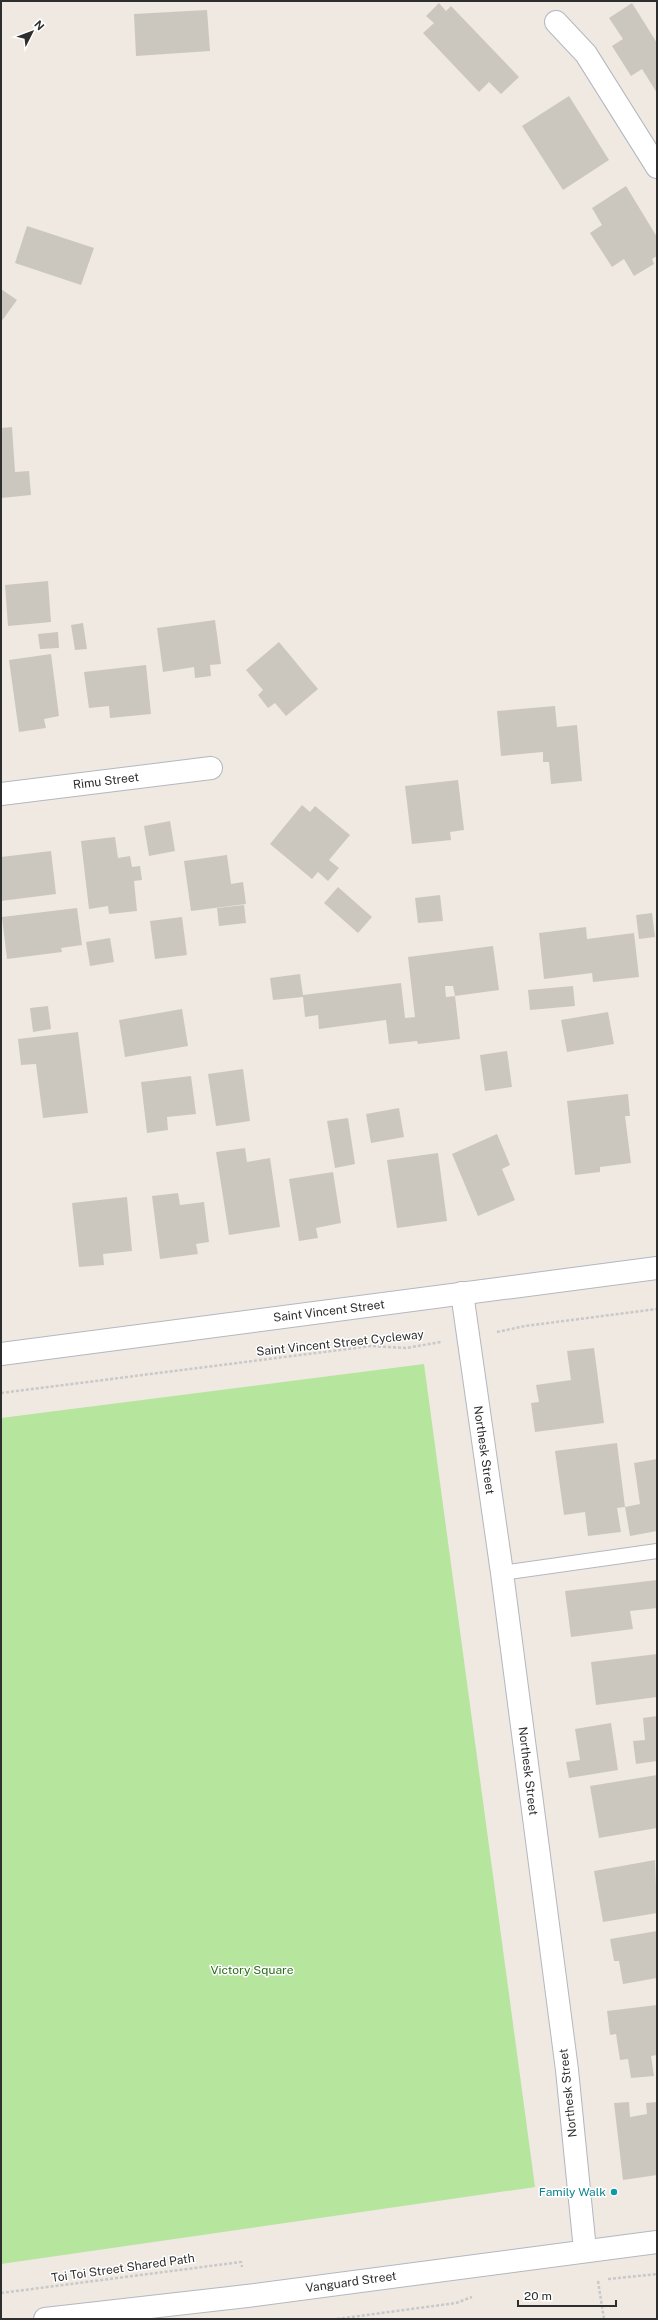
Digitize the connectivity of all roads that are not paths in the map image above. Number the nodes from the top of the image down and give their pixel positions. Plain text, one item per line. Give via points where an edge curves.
1 (556, 22) dead end
2 (657, 167) edge
3 (211, 768) dead end
4 (1, 794) edge
5 (657, 1268) edge
6 (462, 1293) junction
7 (1, 1354) edge
8 (657, 1551) edge
9 (502, 1573) junction
10 (657, 2242) edge
11 (585, 2250) junction
12 (45, 2319) edge

1 - 2 street via 586,54
3 - 4 street, Rimu Street
5 - 6 street, Saint Vincent Street
6 - 7 street, Saint Vincent Street
6 - 9 street, Northesk Street
8 - 9 lane
9 - 11 street, Northesk Street via 567,2070
10 - 11 street, Vanguard Street
11 - 12 street, Vanguard Street via 247,2296

